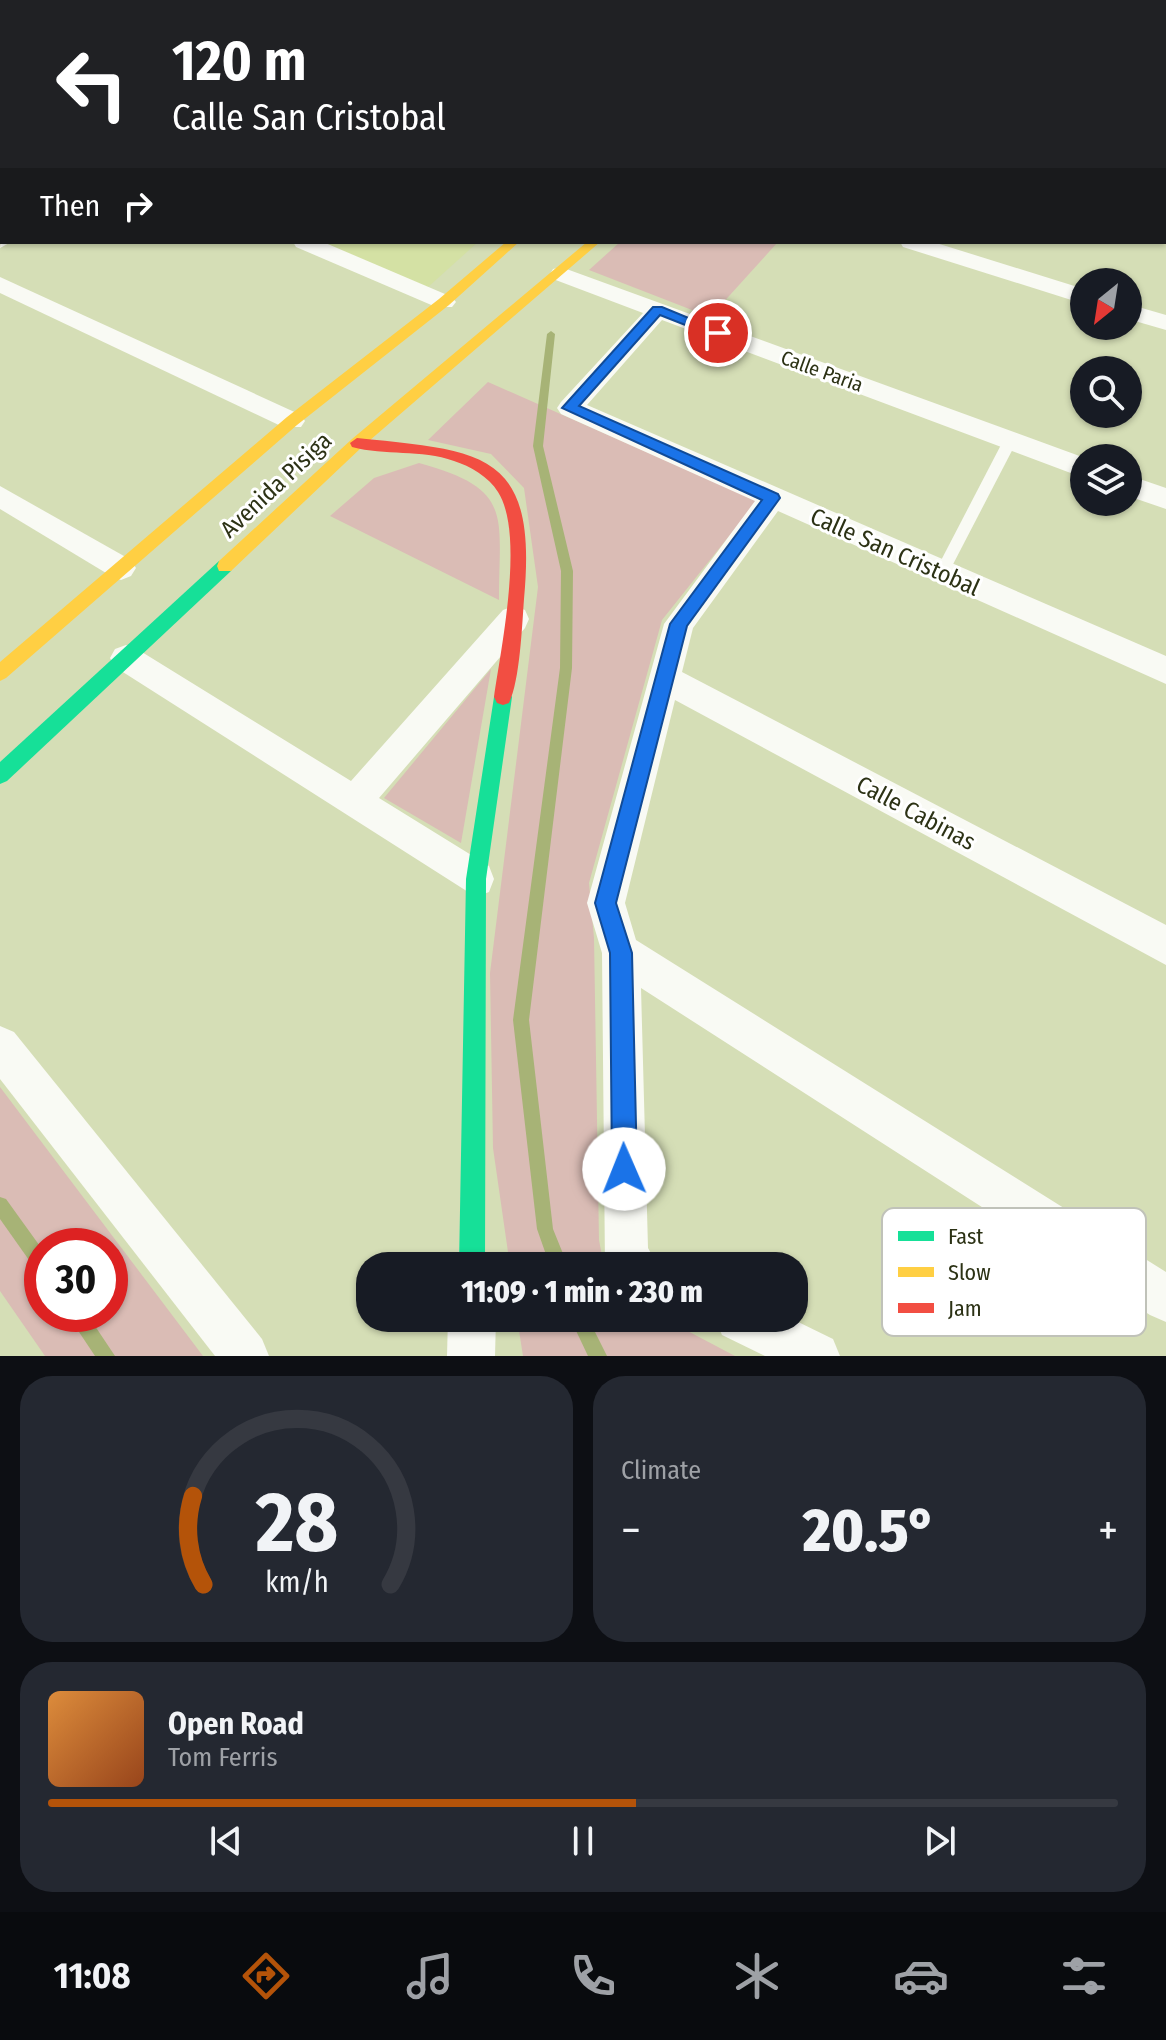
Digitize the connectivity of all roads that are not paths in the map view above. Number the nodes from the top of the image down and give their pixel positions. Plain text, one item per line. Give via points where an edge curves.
1 (309, 244) edge
2 (511, 244) edge
3 (592, 244) edge
4 (917, 244) edge
5 (561, 274) junction
6 (0, 284) edge
7 (1070, 293) edge
8 (444, 302) junction
9 (658, 310) junction
10 (1142, 315) edge
11 (1166, 323) edge
12 (292, 421) junction
13 (1010, 441) junction
14 (357, 443) junction
15 (1070, 463) edge
16 (1142, 490) edge
17 (0, 496) edge
18 (772, 498) junction
19 (1166, 499) edge
20 (121, 568) junction
21 (942, 572) junction
22 (514, 619) junction
23 (126, 658) junction
24 (1166, 670) edge
25 (0, 673) edge
26 (666, 679) junction
27 (0, 775) edge
28 (354, 802) junction
29 (476, 879) junction
30 (1166, 946) edge
31 (621, 953) junction
32 (0, 1046) edge
33 (1023, 1208) edge
34 (472, 1252) edge
35 (626, 1252) edge
36 (1146, 1286) edge
37 (1166, 1299) edge
38 (472, 1332) edge
39 (767, 1332) edge
40 (245, 1356) edge
41 (471, 1356) edge
42 (816, 1356) edge

1 - 8 street
2 - 8 street, Avenida Pisiga
3 - 5 street, Avenida Pisiga
4 - 7 street
5 - 9 street, Calle Paria
5 - 14 street, Avenida Pisiga
6 - 12 street
8 - 12 street, Avenida Pisiga
9 - 13 street, Calle Paria
9 - 18 street, Calle San Cristobal via 570,408
10 - 11 street
12 - 20 street, Avenida Pisiga
13 - 15 street, Calle Paria
13 - 21 lane
14 - 22 street via 455,455 487,471 508,494 517,529
14 - 23 street, Avenida Pisiga
16 - 19 street
17 - 20 street
18 - 21 street, Calle San Cristobal
18 - 26 street via 679,624
20 - 25 street, Avenida Pisiga
21 - 24 street, Calle San Cristobal
22 - 28 street
22 - 29 street
23 - 27 street, Avenida Pisiga
23 - 28 street
26 - 30 street, Calle Cabinas
26 - 31 street via 606,903
28 - 29 street
29 - 34 street
31 - 33 street
31 - 35 street
32 - 40 street
36 - 37 street
38 - 41 street
39 - 42 street

